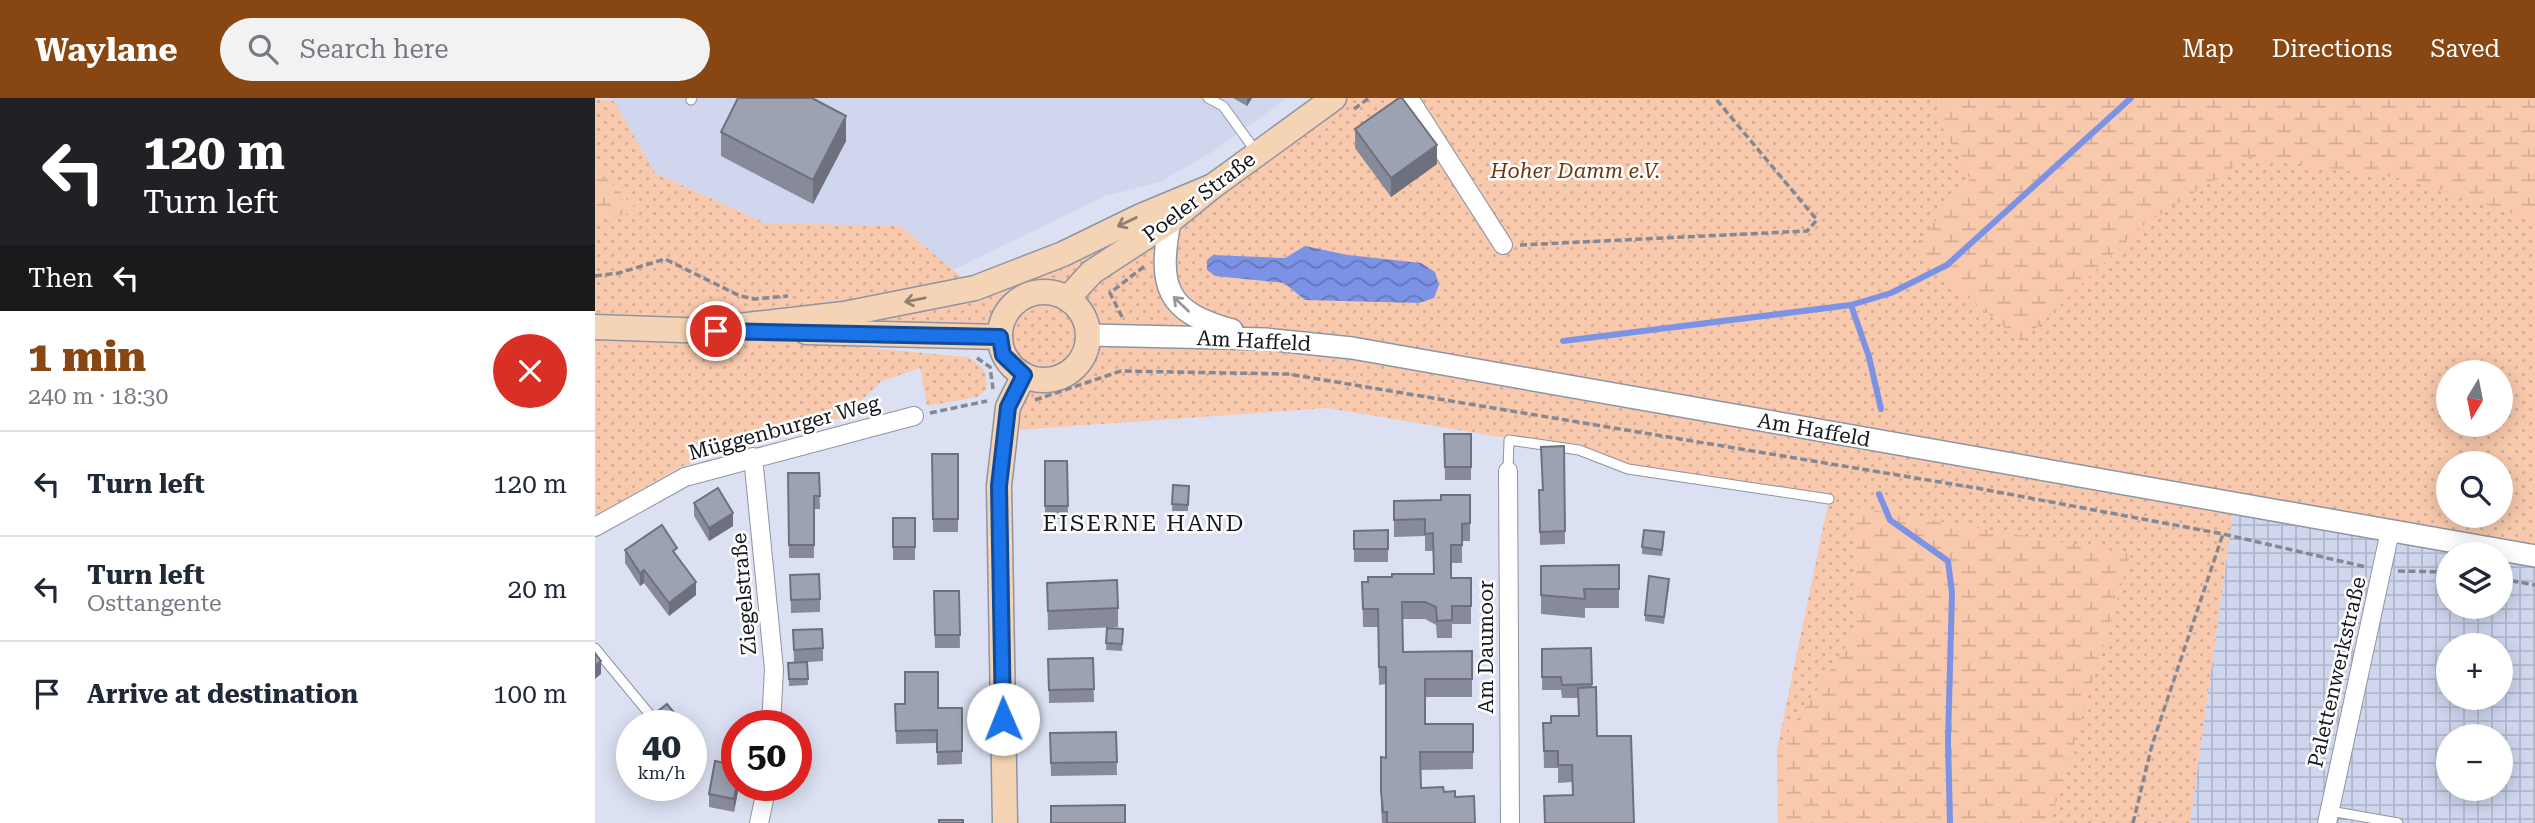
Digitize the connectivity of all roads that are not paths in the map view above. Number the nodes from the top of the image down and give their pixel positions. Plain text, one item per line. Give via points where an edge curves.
1 (1208, 98) edge
2 (1333, 98) edge
3 (1409, 98) edge
4 (1257, 154) junction
5 (1213, 186) junction
6 (1170, 221) junction
7 (1503, 245) road end
8 (1068, 298) junction
9 (595, 327) edge
10 (693, 331) junction
11 (1089, 335) junction
12 (1000, 337) junction
13 (1265, 339) junction
14 (1024, 375) junction
15 (914, 416) road end
16 (753, 457) junction
17 (1508, 471) joint
18 (1829, 499) dead end
19 (595, 527) edge
20 (2390, 531) junction
21 (2535, 556) edge
22 (595, 648) edge
23 (646, 710) edge
24 (772, 710) edge
25 (764, 801) edge
26 (2328, 817) edge
27 (759, 823) edge
28 (1005, 823) edge
29 (1510, 823) edge
30 (2398, 823) edge

1 - 4 lane via 1223,106
2 - 4 main road, Poeler Straße
3 - 7 street
4 - 5 main road, Poeler Straße
5 - 6 main road, Poeler Straße
5 -> 10 main road via 975,288 844,314
6 - 8 main road, Poeler Straße via 1092,272
13 -> 6 street via 1199,321 1173,296 1164,275
8 - 11 main road via 1081,310
8 - 12 main road via 1051,292 1029,294 1006,312
9 - 10 main road
10 - 12 main road
11 - 13 street, Am Haffeld
11 - 14 main road via 1086,353 1066,375 1037,380
12 - 14 main road via 1003,355
13 - 20 street, Am Haffeld via 1352,348
14 - 28 main road via 1008,407 999,486
15 - 16 street, Müggenburger Weg
16 - 19 street, Müggenburger Weg via 685,477
16 - 24 street, Ziegelstraße via 773,668
17 - 18 lane via 1509,440 1579,450 1628,469
17 - 29 street, Am Daumoor
20 - 21 street, Am Haffeld
20 - 26 street, Palettenwerkstraße
22 - 23 lane
25 - 27 street
26 - 30 lane

